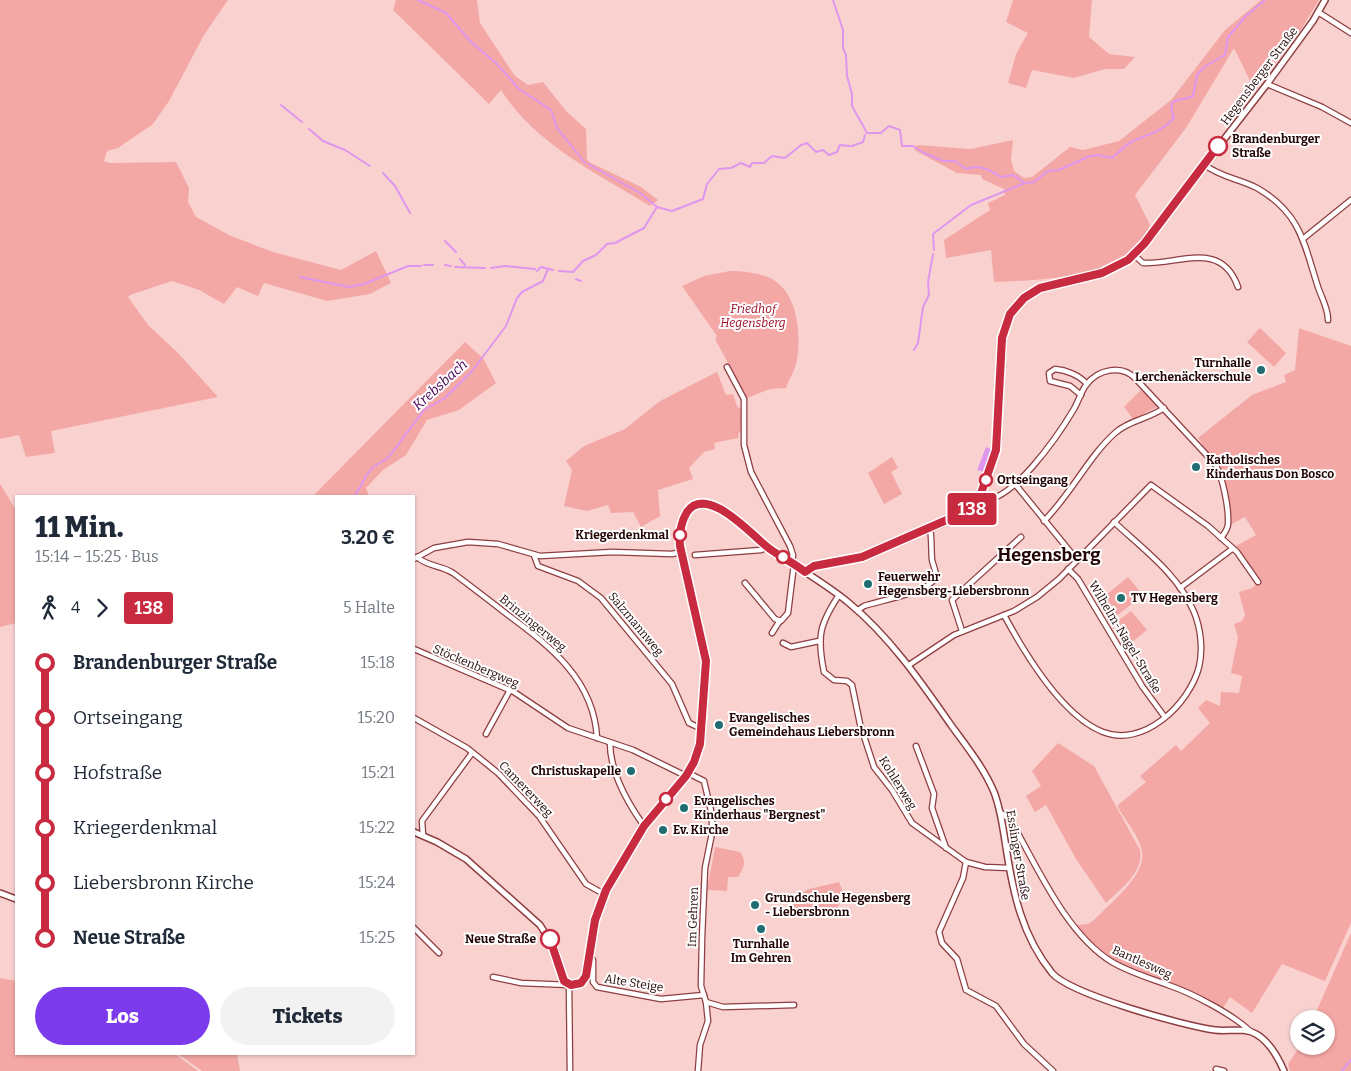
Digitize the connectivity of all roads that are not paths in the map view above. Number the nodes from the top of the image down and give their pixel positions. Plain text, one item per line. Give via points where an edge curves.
1 (1325, 0) edge
2 (1318, 12) junction
3 (1351, 33) edge
4 (1267, 84) junction
5 (1351, 123) edge
6 (1205, 165) junction
7 (1351, 200) edge
8 (1304, 238) junction
9 (1134, 255) junction
10 (1238, 287) dead end
11 (1328, 320) dead end
12 (727, 366) dead end
13 (1087, 384) junction
14 (1081, 395) junction
15 (1164, 408) junction
16 (1014, 484) junction
17 (979, 500) junction
18 (1044, 521) junction
19 (1114, 522) junction
20 (930, 528) junction
21 (1021, 536) dead end
22 (1221, 538) junction
23 (768, 547) junction
24 (1232, 549) junction
25 (681, 552) junction
26 (534, 555) junction
27 (695, 555) dead end
28 (416, 558) edge
29 (1077, 560) junction
30 (793, 563) junction
31 (1068, 569) junction
32 (805, 572) junction
33 (1258, 582) dead end
34 (745, 583) dead end
35 (1180, 588) junction
36 (839, 595) junction
37 (858, 610) junction
38 (1004, 615) junction
39 (779, 622) junction
40 (962, 631) junction
41 (772, 633) dead end
42 (819, 641) junction
43 (783, 642) dead end
44 (415, 649) edge
45 (908, 665) junction
46 (510, 690) junction
47 (1164, 716) junction
48 (415, 719) edge
49 (702, 729) junction
50 (486, 734) dead end
51 (597, 738) junction
52 (610, 743) junction
53 (916, 746) dead end
54 (472, 753) junction
55 (687, 775) junction
56 (1000, 812) junction
57 (644, 826) junction
58 (415, 832) edge
59 (424, 836) junction
60 (947, 849) junction
61 (966, 862) junction
62 (1009, 868) junction
63 (0, 893) edge
64 (604, 894) junction
65 (15, 899) edge
66 (415, 929) edge
67 (438, 953) dead end
68 (588, 955) junction
69 (493, 977) dead end
70 (569, 985) junction
71 (704, 995) junction
72 (706, 1002) junction
73 (794, 1005) dead end
74 (1250, 1031) junction
75 (1216, 1068) dead end
76 (570, 1071) edge
77 (698, 1071) edge
78 (1053, 1071) edge
79 (1224, 1071) edge
80 (1284, 1071) edge

1 - 2 street, Hegensberger Straße
2 - 3 street
2 - 4 street, Hegensberger Straße
4 - 5 street
4 - 6 street, Hegensberger Straße
6 - 8 street via 1268,196 1290,216
6 - 9 street, Hegensberger Straße
7 - 8 street
8 - 11 street via 1328,309
9 - 10 street via 1140,262 1149,264 1189,257 1209,259 1231,272
9 - 17 street, Hegensberger Straße via 1102,273 1040,288 1024,298 1010,314 1002,338 996,450
12 - 30 street via 744,400 744,448 751,472 790,546
13 - 14 street
13 - 14 street via 1066,371 1054,369 1049,373 1050,381 1070,386
13 - 15 street via 1116,369 1127,371
14 - 16 street via 1053,441
15 - 18 street via 1127,424 1113,434
15 - 22 street via 1218,469 1228,524
16 - 17 street via 990,500
16 - 18 street
17 - 20 street via 974,508
18 - 29 street
19 - 22 street via 1152,485 1194,514
19 - 29 street
19 - 35 street via 1155,559
20 - 32 street via 858,558 814,566
20 - 37 street via 934,578 912,593
21 - 40 street via 952,600
22 - 24 street
23 - 25 street, Esslinger Straße via 722,510 701,503 690,508 685,517 680,532
23 - 27 street
23 - 30 street, Esslinger Straße
24 - 33 street
24 - 35 street
25 - 26 street
25 - 49 street via 706,661
26 - 28 street via 498,544 468,542 434,548
26 - 49 street, Salzmannweg via 538,566 578,581 604,601 672,684 689,723
28 - 51 street, Brinzingerweg via 453,573 562,658 588,698
29 - 31 street
30 - 32 street, Esslinger Straße
30 - 39 street via 788,613
31 - 38 street via 1033,600
31 - 47 street, Wilhelm-Nagel-Straße
32 - 36 street, Esslinger Straße
34 - 39 street
35 - 47 street via 1197,621 1200,660 1188,692
36 - 37 street, Esslinger Straße
36 - 42 street via 823,620
37 - 45 street, Esslinger Straße
38 - 40 street
38 - 47 street via 1040,675 1096,729 1116,736 1130,735 1147,729
39 - 41 street
40 - 45 street
42 - 43 street via 790,647
42 - 60 street, Kohlerweg via 824,672 853,687 859,721 874,767 912,823
44 - 46 street, Stöckenbergweg
45 - 56 street, Esslinger Straße via 984,772
46 - 50 street
46 - 51 street, Stöckenbergweg via 559,723
48 - 54 street, Camererweg
49 - 55 street via 697,755
51 - 52 street, Stöckenbergweg
52 - 55 street, Stöckenbergweg
52 - 57 street via 611,763 625,800
53 - 60 street, Kohlerweg via 934,794 932,808
54 - 59 street via 422,821
54 - 64 street, Camererweg via 524,799 552,833 584,882
55 - 57 street
55 - 71 street, Im Gehren via 704,781 712,821 703,908 701,972
56 - 62 street, Esslinger Straße
56 - 74 street, Bantlesweg via 1011,821 1062,908 1100,954 1114,964 1187,993
57 - 64 street
58 - 59 street
59 - 70 street via 466,859 540,925 554,946 562,977
60 - 61 street, Kohlerweg
61 - 62 street, Kohlerweg via 985,868
61 - 78 street via 951,908 939,929 940,940 957,959 965,989 994,1004 1024,1044
62 - 74 street, Esslinger Straße via 1016,904 1024,924 1045,963 1062,982 1093,996 1198,1026
63 - 65 street
64 - 68 street
66 - 67 street
68 - 70 street via 584,980
68 - 71 street, Alte Steige via 593,960 593,984 597,987 661,999
69 - 70 street via 521,983
70 - 76 street
71 - 72 street, Im Gehren
72 - 73 street via 723,1007
72 - 77 street, Im Gehren via 708,1021 700,1045
74 - 80 street via 1267,1043
75 - 79 street

